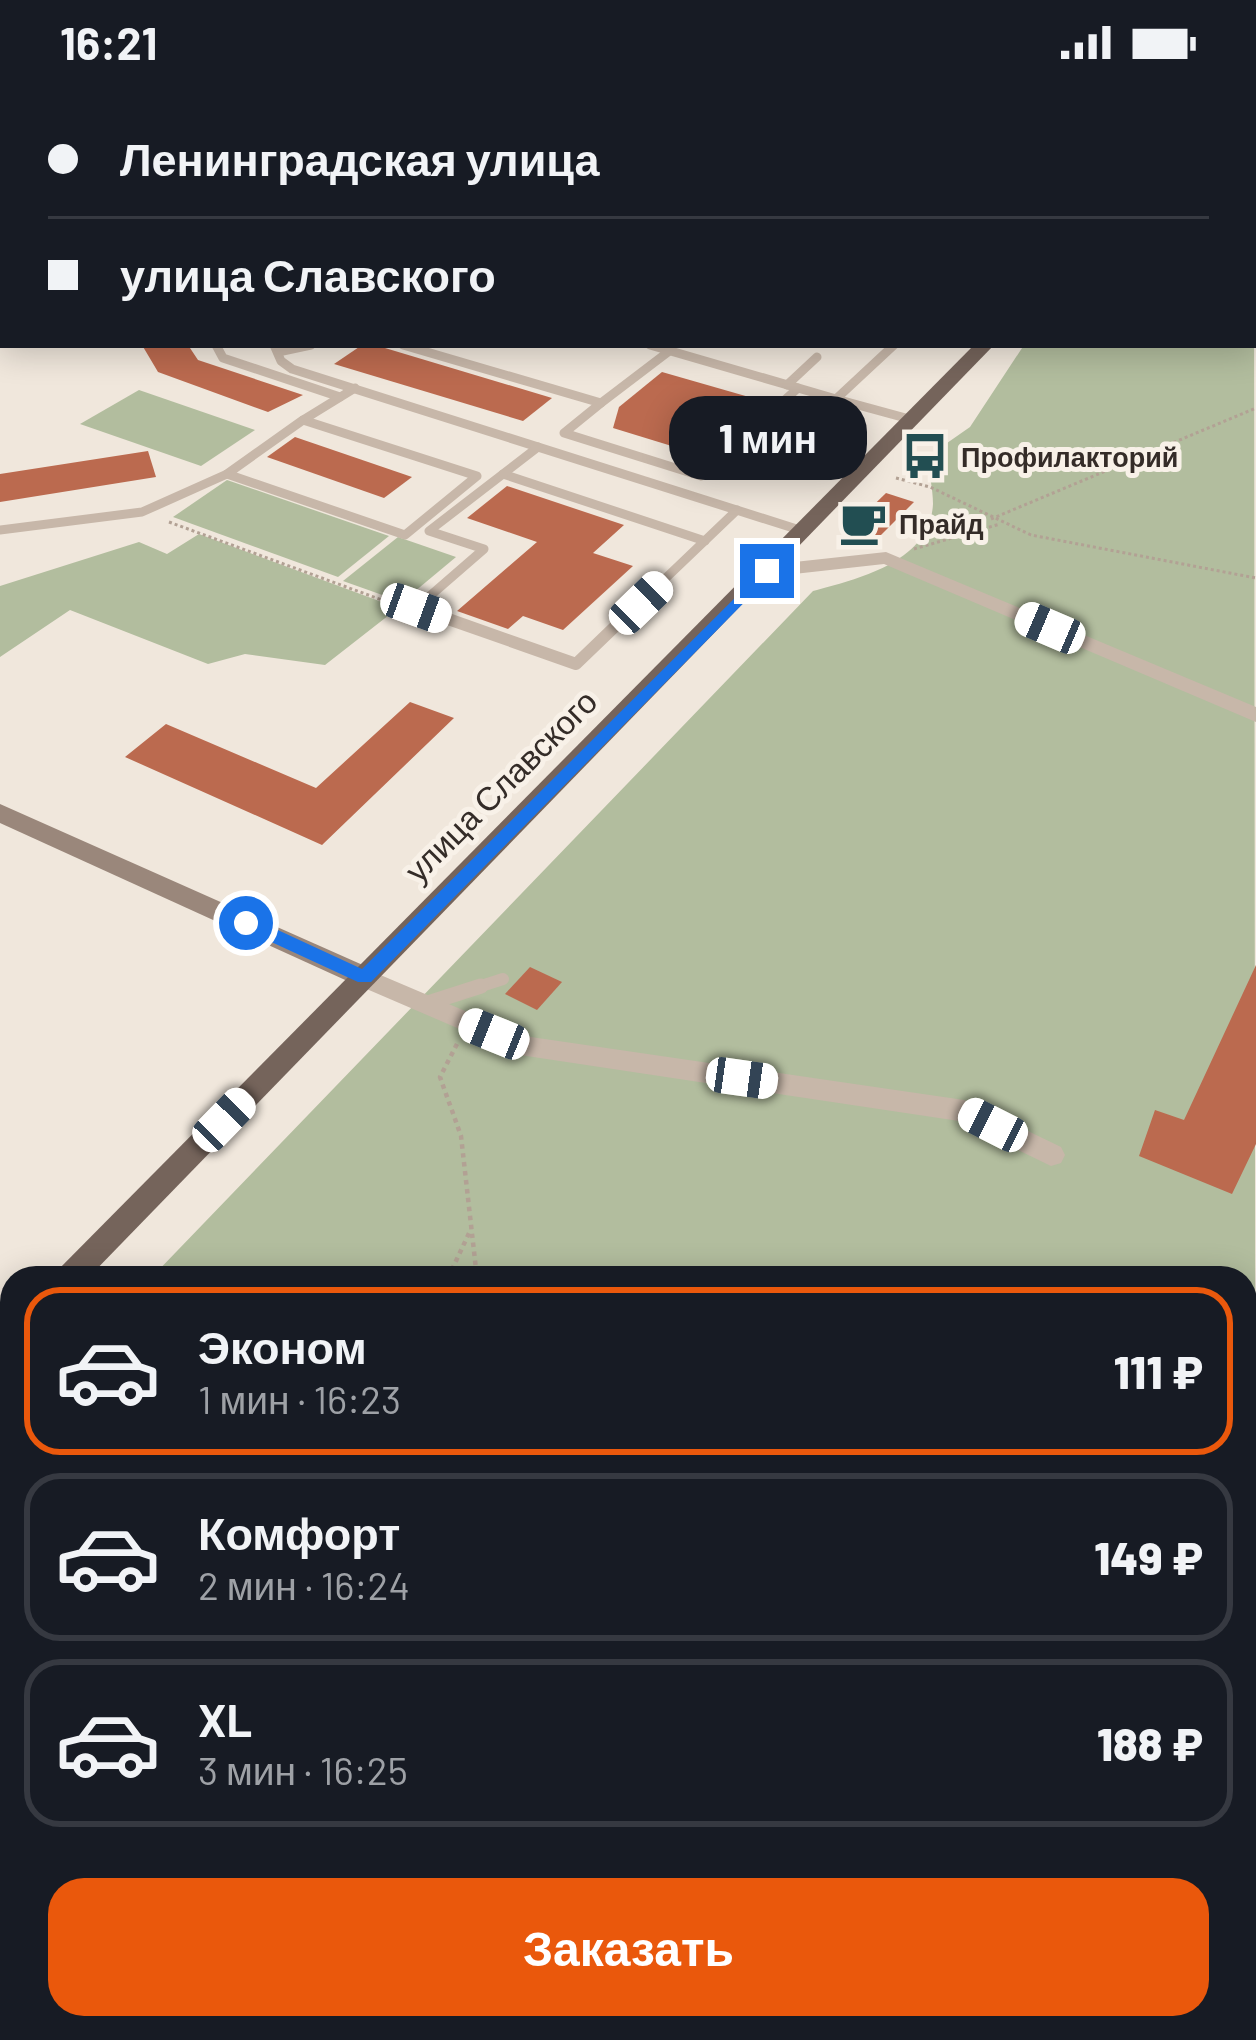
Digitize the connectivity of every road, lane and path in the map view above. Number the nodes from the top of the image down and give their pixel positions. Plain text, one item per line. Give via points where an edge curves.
1 (218, 348) edge
2 (413, 348) edge
3 (658, 348) edge
4 (891, 348) edge
5 (982, 348) edge
6 (276, 349) edge
7 (668, 352) junction
8 (817, 357) dead end
9 (792, 386) junction
10 (355, 388) junction
11 (340, 398) junction
12 (836, 399) junction
13 (601, 403) junction
14 (1256, 408) edge
15 (303, 420) junction
16 (913, 420) junction
17 (538, 447) junction
18 (227, 474) junction
19 (503, 474) junction
20 (701, 476) junction
21 (896, 478) dead end
22 (682, 493) junction
23 (737, 510) junction
24 (142, 512) junction
25 (991, 519) junction
26 (1000, 524) junction
27 (0, 530) edge
28 (806, 532) junction
29 (705, 541) junction
30 (886, 558) junction
31 (767, 571) junction
32 (1256, 578) edge
33 (415, 612) dead end
34 (1256, 715) edge
35 (0, 813) edge
36 (364, 977) junction
37 (503, 979) dead end
38 (425, 1004) junction
39 (468, 1023) junction
40 (1051, 1155) dead end
41 (472, 1226) junction
42 (80, 1266) edge
43 (454, 1266) edge
44 (476, 1266) edge

1 - 11 lane via 223,358
2 - 13 lane
3 - 7 lane
4 - 12 lane
5 - 16 main road, улица Славского
6 - 10 lane via 292,369
7 - 9 lane
7 - 13 lane
8 - 9 lane
9 - 12 lane
9 - 20 lane
10 - 11 lane
10 - 17 lane
11 - 15 lane
12 - 16 lane
13 - 20 lane via 564,433
14 - 25 path
15 - 18 lane
15 - 18 lane via 477,476 405,535
16 - 28 main road, улица Славского
17 - 19 lane
17 - 22 lane
18 - 24 lane
19 - 29 lane
19 - 29 lane via 429,531 484,549 416,608 576,664
20 - 22 lane
21 - 25 path
22 - 23 lane
23 - 28 lane
23 - 29 lane
24 - 27 lane
24 - 33 path
25 - 26 path
26 - 30 path
26 - 32 path
28 - 31 main road, улица Славского
30 - 31 street
30 - 34 street
31 - 36 main road, улица Славского
35 - 36 street
36 - 38 street
36 - 42 main road, улица Славского
37 - 38 lane
38 - 39 street
39 - 40 street via 520,1045 964,1111
39 - 41 path via 440,1078 461,1136
41 - 43 path
41 - 44 path

